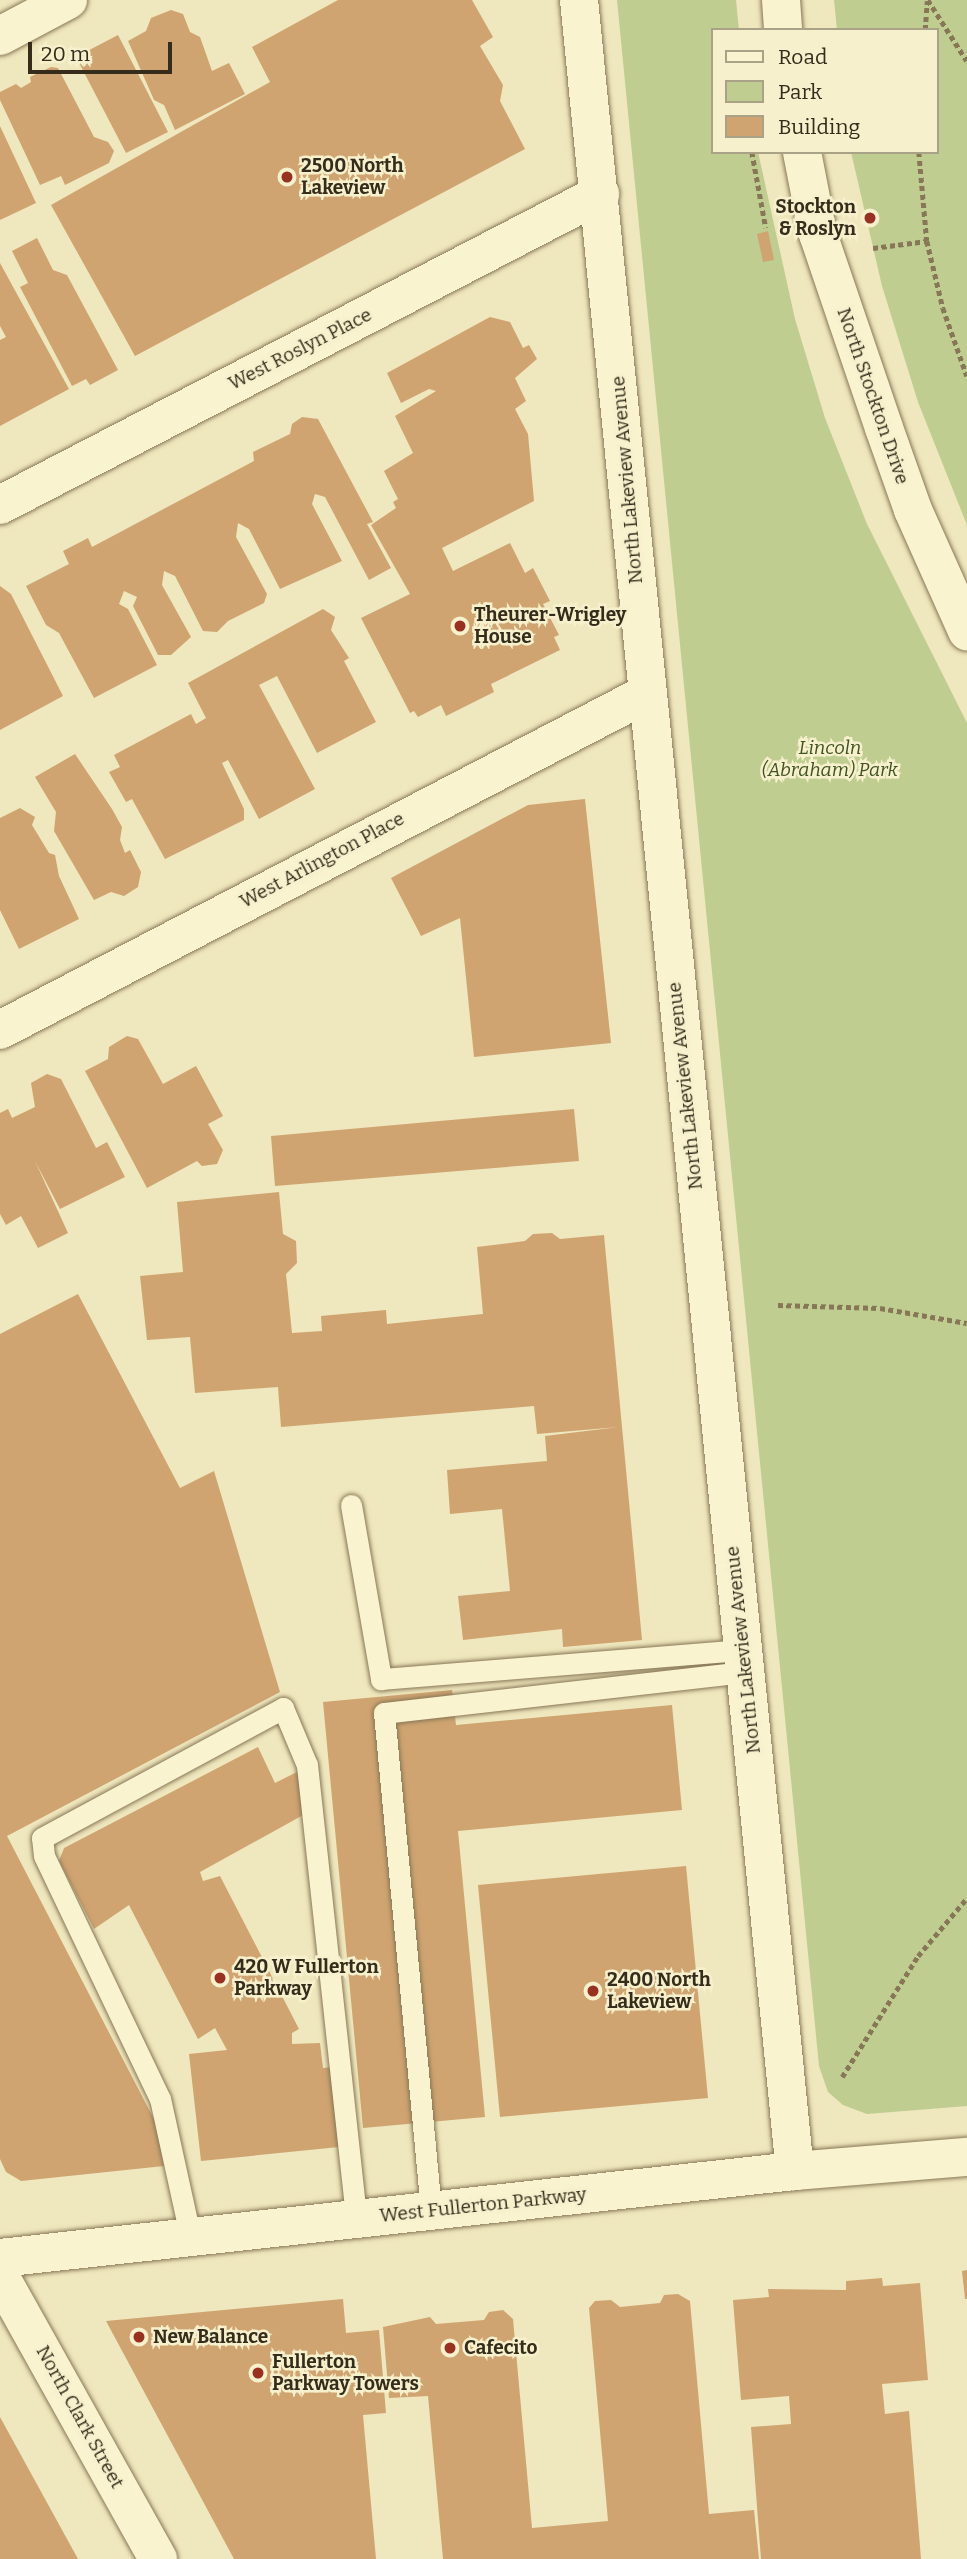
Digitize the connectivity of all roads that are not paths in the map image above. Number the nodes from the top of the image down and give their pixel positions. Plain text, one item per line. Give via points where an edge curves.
1 (68, 0) edge
2 (579, 0) edge
3 (781, 0) edge
4 (783, 28) edge
5 (0, 36) edge
6 (802, 154) edge
7 (600, 194) junction
8 (0, 505) edge
9 (967, 631) edge
10 (646, 694) junction
11 (0, 1030) edge
12 (351, 1505) dead end
13 (744, 1661) junction
14 (967, 2157) edge
15 (795, 2171) junction
16 (431, 2210) junction
17 (356, 2218) junction
18 (190, 2235) junction
19 (0, 2258) edge
20 (0, 2276) edge
21 (158, 2559) edge

1 - 5 main road
2 - 7 main road, North Lakeview Avenue
3 - 4 main road
6 - 9 main road, North Stockton Drive via 818,234 884,428 913,510
7 - 8 main road, West Roslyn Place
7 - 10 main road, North Lakeview Avenue
10 - 11 main road, West Arlington Place
10 - 13 main road, North Lakeview Avenue
12 - 13 lane via 381,1679
13 - 15 main road, North Lakeview Avenue
13 - 16 lane via 384,1713
14 - 15 main road, West Fullerton Parkway
15 - 16 main road, West Fullerton Parkway
16 - 17 main road, West Fullerton Parkway
17 - 18 main road, West Fullerton Parkway
17 - 18 lane via 309,1776 284,1708 42,1838 44,1856 160,2099
18 - 19 main road, West Fullerton Parkway
20 - 21 main road, North Clark Street

